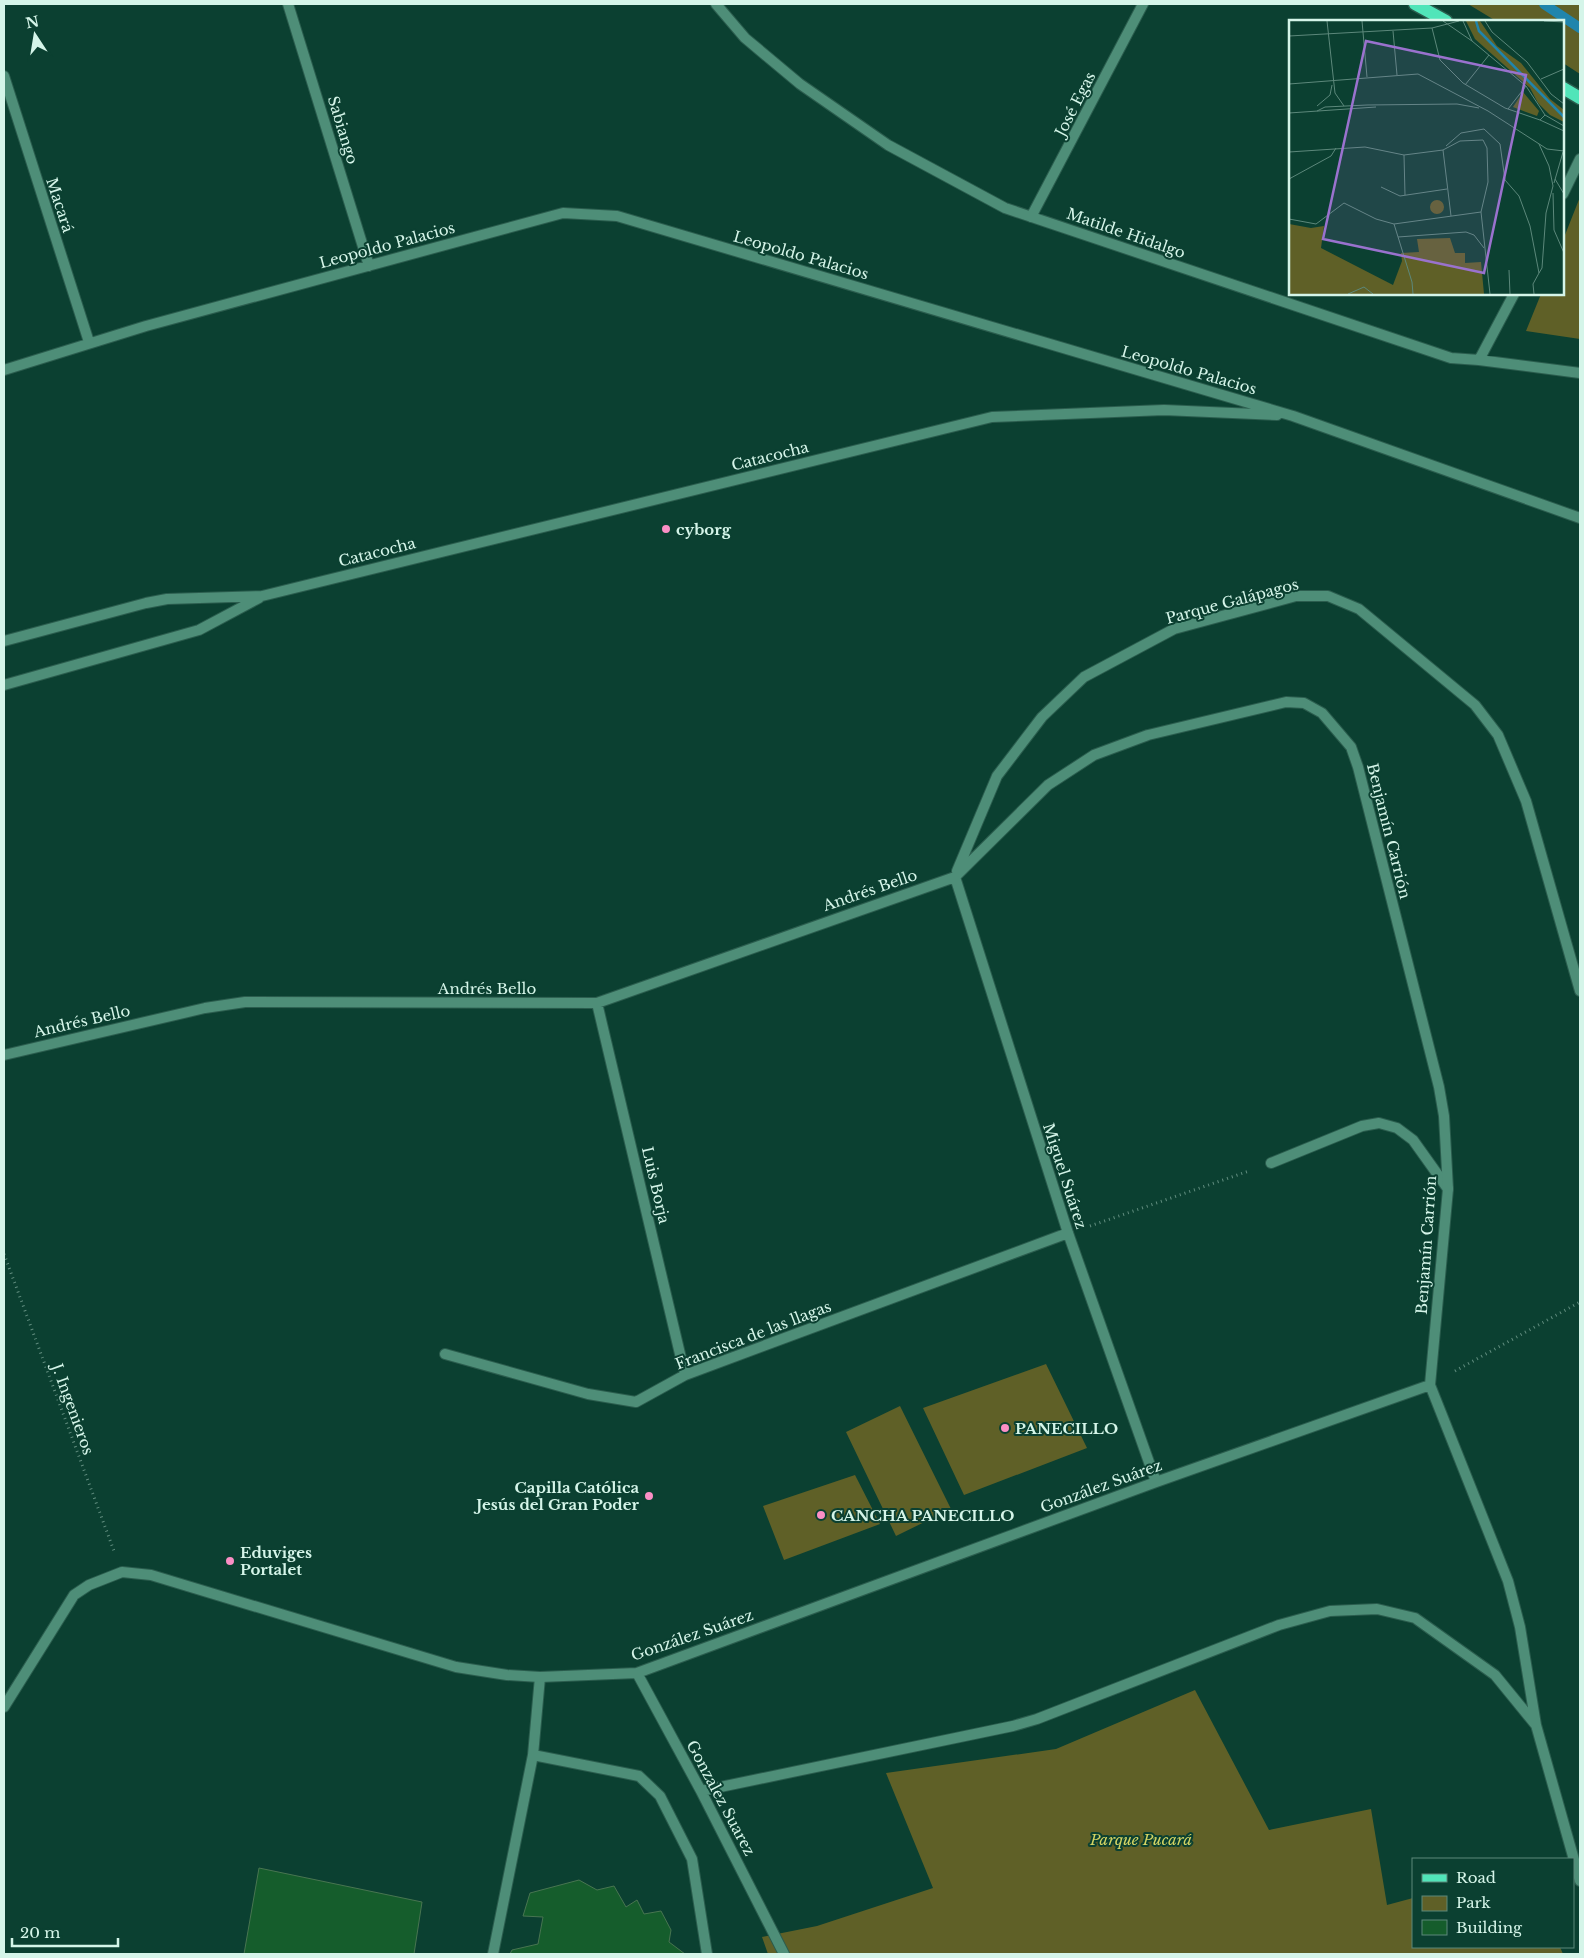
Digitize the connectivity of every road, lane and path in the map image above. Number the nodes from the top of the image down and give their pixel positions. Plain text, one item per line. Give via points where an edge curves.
1 (288, 4) edge
2 (716, 4) edge
3 (1144, 4) edge
4 (1415, 4) edge
5 (1444, 20) edge
6 (4, 76) edge
7 (1564, 89) edge
8 (1580, 98) edge
9 (1580, 159) edge
10 (1564, 192) edge
11 (1031, 217) junction
12 (369, 266) junction
13 (1513, 295) edge
14 (89, 342) junction
15 (1479, 360) junction
16 (4, 370) edge
17 (1580, 373) edge
18 (1293, 416) junction
19 (1580, 518) edge
20 (262, 596) junction
21 (4, 641) edge
22 (4, 685) edge
23 (955, 876) junction
24 (1580, 991) edge
25 (597, 1003) junction
26 (4, 1055) edge
27 (1271, 1163) joint
28 (1448, 1189) junction
29 (1068, 1233) junction
30 (4, 1254) edge
31 (1580, 1302) edge
32 (445, 1354) dead end
33 (685, 1375) junction
34 (1430, 1385) junction
35 (1156, 1482) junction
36 (122, 1572) junction
37 (637, 1673) junction
38 (540, 1677) junction
39 (4, 1707) edge
40 (1536, 1725) junction
41 (533, 1755) junction
42 (701, 1791) junction
43 (1574, 1858) edge
44 (1574, 1860) edge
45 (1580, 1881) edge
46 (493, 1954) edge
47 (707, 1954) edge
48 (784, 1954) edge

1 - 12 street, Sabiango
2 - 11 street, Matilde Hidalgo via 745,38 800,84 888,146 1005,208
3 - 11 street, José Egas
4 - 5 main road
6 - 14 street, Macará
7 - 8 main road
9 - 10 street
11 - 15 street, Matilde Hidalgo via 1451,358
12 - 14 street, Leopoldo Palacios
12 - 18 street, Leopoldo Palacios via 563,214 617,216
13 - 15 street
14 - 16 street, Leopoldo Palacios
15 - 17 street, Matilde Hidalgo
18 - 19 street, Leopoldo Palacios
18 - 20 street, Catacocha via 1164,410 992,417
20 - 21 street, Catacocha via 167,599
20 - 22 street, Catacocha via 199,630
23 - 24 street, Parque Galápagos via 997,776 1042,717 1084,678 1174,629 1296,596 1328,596 1359,610 1373,621 1475,705 1498,735 1526,801
23 - 25 street, Andrés Bello
23 - 28 street, Benjamín Carrión via 1048,785 1094,755 1148,735 1286,702 1304,703 1322,713 1351,747 1358,767 1439,1087
23 - 29 street, Miguel Suárez
25 - 26 street, Andrés Bello via 244,1002 205,1008
25 - 33 street, Luis Borja
27 - 28 street via 1362,1126 1379,1123 1396,1128 1412,1140
27 - 29 path
28 - 34 street, Benjamín Carrión
29 - 33 street, Francisca de las llagas
29 - 35 street, Miguel Suárez
30 - 36 path, J. Ingenieros
31 - 34 path
32 - 33 street, Francisca de las llagas via 588,1394 636,1402
34 - 35 street, González Suárez
34 - 40 street via 1508,1582 1520,1627
35 - 37 street, González Suárez
36 - 38 street, González Suárez via 151,1575 219,1594 456,1667
36 - 39 street, González Suárez via 89,1585 74,1595
37 - 38 street, González Suárez
37 - 42 street, Gonzalez Suarez
38 - 41 street
40 - 42 street via 1495,1675 1415,1618 1376,1609 1330,1611 1279,1625 1013,1726
40 - 43 street
41 - 46 street
41 - 47 street via 639,1776 660,1796 692,1859
42 - 48 street, Gonzalez Suarez
44 - 45 street

